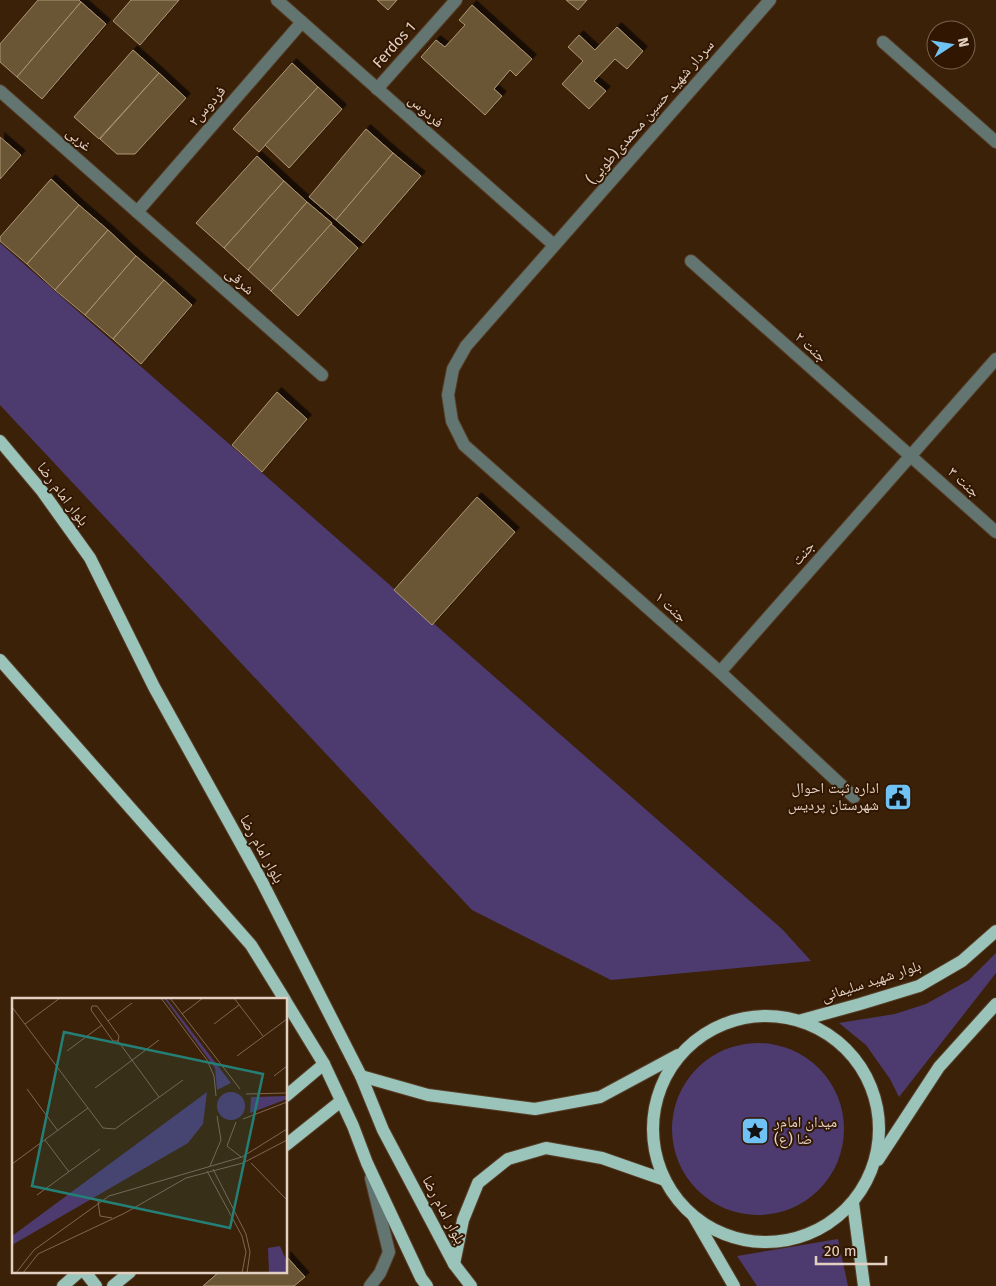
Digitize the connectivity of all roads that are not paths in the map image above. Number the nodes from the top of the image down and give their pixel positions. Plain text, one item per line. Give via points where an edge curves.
1 (277, 0) edge
2 (456, 0) edge
3 (770, 0) edge
4 (302, 22) junction
5 (883, 42) dead end
6 (377, 89) junction
7 (0, 91) edge
8 (996, 142) edge
9 (137, 212) junction
10 (554, 246) junction
11 (691, 261) dead end
12 (996, 359) edge
13 (322, 375) dead end
14 (0, 442) edge
15 (464, 445) joint
16 (910, 456) junction
17 (996, 532) edge
18 (0, 660) edge
19 (720, 672) junction
20 (854, 797) dead end
21 (996, 931) edge
22 (283, 998) edge
23 (996, 1004) edge
24 (288, 1006) edge
25 (802, 1020) junction
26 (680, 1054) junction
27 (324, 1064) junction
28 (360, 1076) junction
29 (288, 1094) edge
30 (341, 1101) junction
31 (288, 1143) edge
32 (367, 1163) junction
33 (875, 1164) junction
34 (665, 1180) junction
35 (853, 1203) junction
36 (692, 1215) junction
37 (454, 1264) junction
38 (77, 1274) edge
39 (87, 1274) edge
40 (128, 1274) edge
41 (63, 1286) edge
42 (96, 1286) edge
43 (114, 1286) edge
44 (370, 1286) edge
45 (426, 1286) edge
46 (471, 1286) edge
47 (734, 1286) edge
48 (864, 1286) edge

1 - 4 street, فردوس
2 - 6 street, Ferdos 1
3 - 10 street, سردار شهید حسین محمدی(طوبی)
4 - 6 street, فردوس
4 - 9 street, فردوس۲
5 - 8 street
6 - 10 street, فردوس
7 - 9 street, غربی
9 - 13 street, شرقی
10 - 15 street, سردار شهید حسین محمدی(طوبی) via 466,346 453,369 448,395 452,421
11 - 16 street, جنت ۲
12 - 16 street, جنت
14 - 28 main road, بلوار امام رضا via 42,491 90,558 154,687 261,880
15 - 19 street, جنت ۱
16 - 17 street, جنت ۳
16 - 19 street, جنت
18 - 22 main road via 251,945
19 - 20 street, جنت ۱
21 - 25 main road, بلوار شهید سلیمانی via 962,961 919,986
23 - 33 main road via 939,1067
24 - 27 main road
25 - 26 main road via 769,1014 736,1018 705,1032
25 - 33 main road via 833,1036 852,1055 875,1094 880,1129
26 - 28 main road via 600,1097 536,1109 428,1095
26 - 34 main road via 662,1082 653,1114 654,1148
27 - 29 main road
27 - 30 main road
28 - 37 main road, بلوار امام رضا via 383,1130
30 - 31 main road
30 - 32 main road
32 - 44 street via 389,1252
32 - 45 main road
33 - 35 main road
34 - 36 main road
34 - 37 main road via 602,1158 546,1148 508,1159 478,1183 463,1220
35 - 36 main road via 826,1226 793,1240 757,1242 723,1234
35 - 48 main road
36 - 47 main road
37 - 46 main road, بلوار امام رضا
38 - 41 main road
39 - 42 main road
40 - 43 main road

